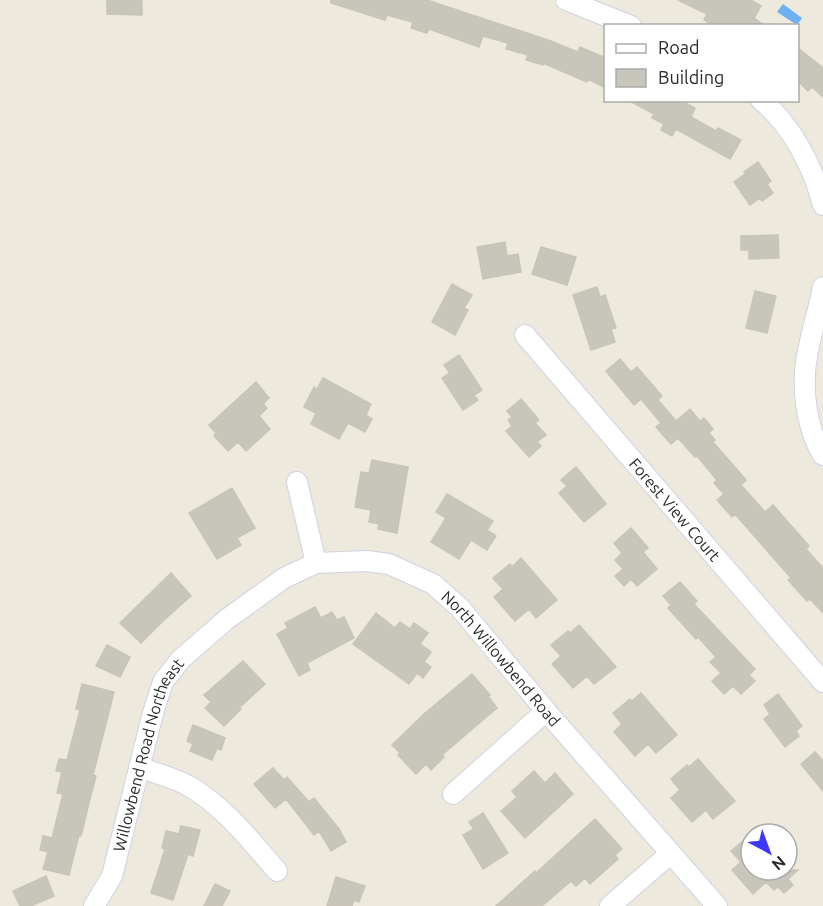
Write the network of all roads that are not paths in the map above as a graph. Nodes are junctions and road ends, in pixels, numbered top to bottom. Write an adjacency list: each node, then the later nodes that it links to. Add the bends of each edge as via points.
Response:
1 (566, 0): 2 (street)
2 (626, 24)
3 (762, 102): 4 (street, via 785,126 805,156)
4 (823, 205)
5 (823, 287): 7 (street, via 807,353 805,387 808,416)
6 (525, 335): 11 (street, Forest View Court)
7 (823, 455)
8 (297, 482): 9 (street)
9 (316, 563): 10 (street, North Willowbend Road, via 284,578); 12 (street, North Willowbend Road, via 389,564 433,584 460,608)
10 (226, 619): 13 (street, Willowbend Road Northeast, via 181,659 163,682)
11 (823, 682)
12 (546, 711): 14 (street); 15 (street, North Willowbend Road)
13 (139, 768): 16 (street, via 184,784 206,797 227,814); 17 (street, Willowbend Road Northeast, via 112,876)
14 (453, 794)
15 (671, 853): 18 (street); 19 (street, North Willowbend Road)
16 (277, 871)
17 (94, 906)
18 (610, 906)
19 (717, 906)

